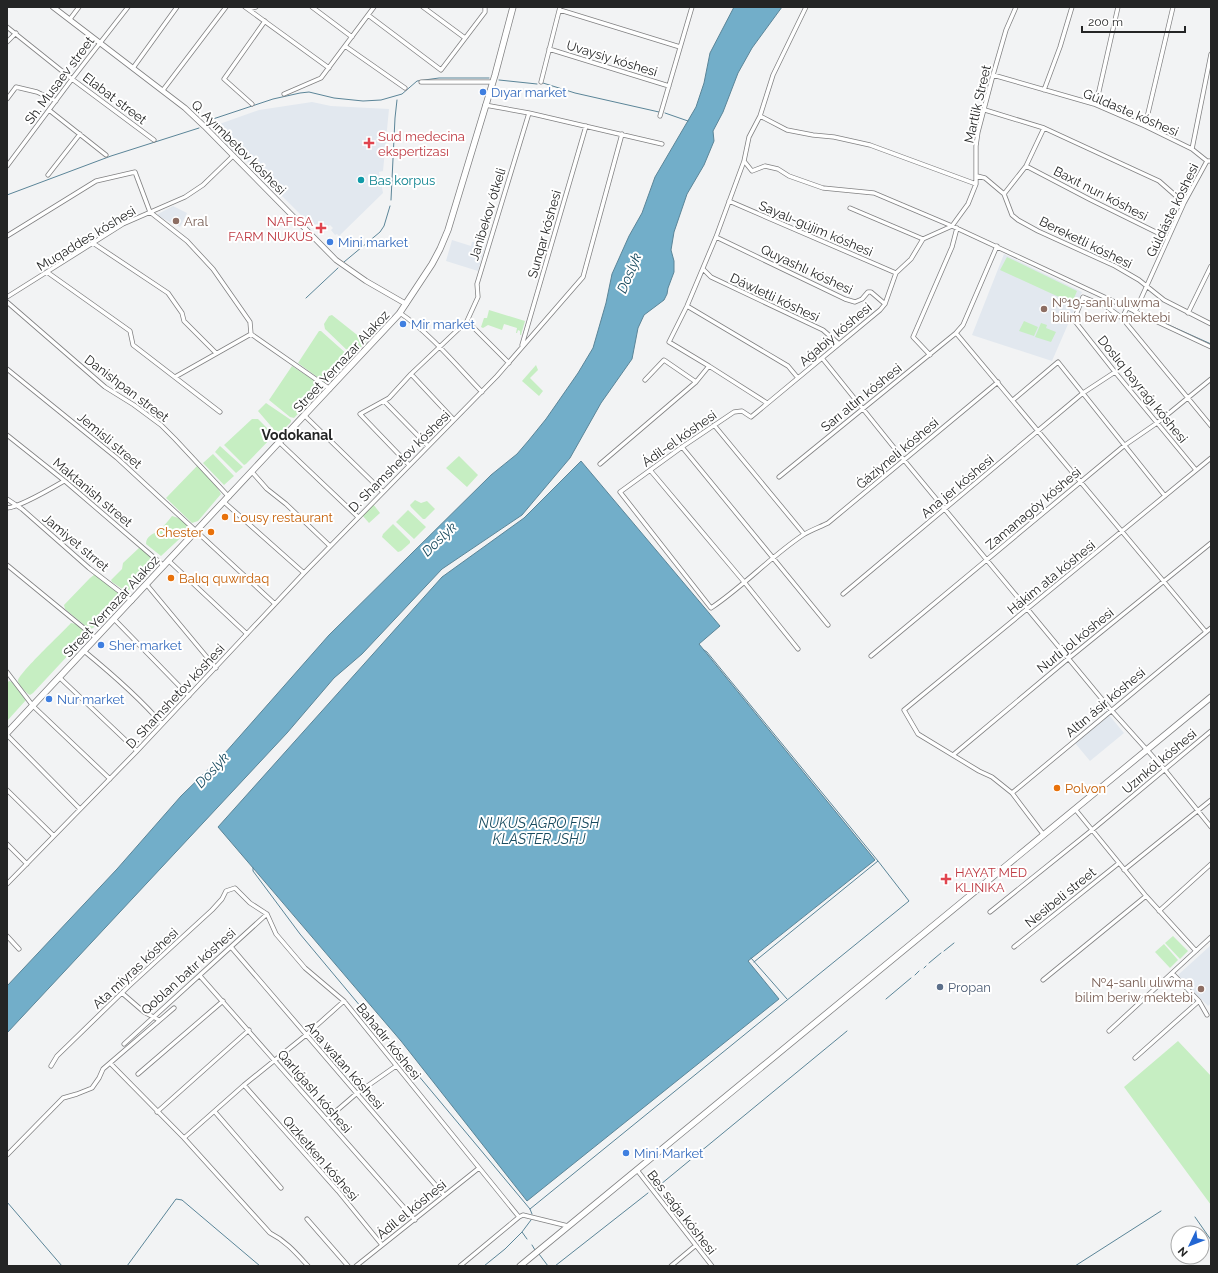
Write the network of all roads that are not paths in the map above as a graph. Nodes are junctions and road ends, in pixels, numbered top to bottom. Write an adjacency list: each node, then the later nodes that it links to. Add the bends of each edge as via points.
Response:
1 (53, 7): 21 (street, Q. Ayımbetov kóshesi)
2 (79, 7): 21 (street)
3 (128, 7): 28 (street, Sh. Musaev street)
4 (177, 7): 33 (street)
5 (226, 7): 42 (street)
6 (256, 7): 18 (street)
7 (312, 7): 25 (street)
8 (374, 7): 20 (street)
9 (423, 7): 26 (street)
10 (485, 7): 26 (street, via 485,12)
11 (513, 7): 38 (main road, Street Yernazar Alakoz)
12 (692, 7): 30 (street)
13 (806, 7): 54 (street, via 773,75)
14 (1016, 7): 35 (street, Martlik Street, via 1006,30)
15 (1072, 7): 43 (street)
16 (1118, 7): 48 (street)
17 (1173, 7): 56 (street)
18 (246, 8): 22 (street)
19 (560, 9): 30 (street); 31 (street)
20 (368, 15): 25 (street); 26 (street, via 441,70)
21 (70, 19): 28 (street, Q. Ayımbetov kóshesi)
22 (265, 22): 34 (street); 47 (street, via 224,79)
23 (7, 26): 24 (street, Elabat street)
24 (16, 33): 27 (street); 36 (street, Elabat street)
25 (352, 37): 29 (street)
26 (465, 38)
27 (7, 42)
28 (100, 43): 33 (street, Q. Ayımbetov kóshesi); 36 (street, Sh. Musaev street)
29 (345, 46): 34 (street); 41 (street)
30 (680, 47): 40 (street)
31 (549, 49): 39 (street); 40 (street, Uvaysiy kóshesi)
32 (1211, 54): 62 (street)
33 (133, 68): 42 (street, Q. Ayımbetov kóshesi)
34 (329, 68): 44 (street, via 321,78)
35 (993, 75): 43 (street, Gúldaste kóshesi); 51 (street, Martlik Street)
36 (72, 78): 46 (street, Sh. Musaev street); 60 (street, Elabat street)
37 (421, 82): 38 (street)
38 (493, 82): 49 (main road, Street Yernazar Alakoz)
39 (541, 82)
40 (669, 86): 53 (street)
41 (405, 88)
42 (163, 90): 64 (street, Q. Ayımbetov kóshesi, via 202,124)
43 (1044, 90): 48 (street, Gúldaste kóshesi)
44 (284, 94)
45 (7, 100): 46 (street, via 16,87 37,92)
46 (56, 101): 50 (street, Sh. Musaev street)
47 (252, 104)
48 (1094, 104): 56 (street, Gúldaste kóshesi)
49 (485, 105): 52 (street); 92 (main road, Street Yernazar Alakoz, via 440,249)
50 (49, 110): 58 (street); 67 (street, Sh. Musaev street)
51 (985, 110): 57 (street); 70 (street, Martlik Street, via 976,146)
52 (528, 113): 55 (street); 100 (street, Janibekov ótkeli, via 477,284 478,297)
53 (660, 116)
54 (760, 116): 65 (street, via 749,137); 71 (street, via 787,130 870,145)
55 (586, 126): 59 (street); 107 (street, Sunqar kóshesi)
56 (1145, 126): 62 (street, Gúldaste kóshesi)
57 (1044, 128): 68 (street); 74 (street, via 1159,181)
58 (80, 134): 63 (street); 69 (street)
59 (622, 134): 61 (street); 107 (street, D. Shamshetov kóshesi, via 583,277)
60 (154, 140)
61 (662, 144)
62 (1192, 150): 66 (street, Gúldaste kóshesi)
63 (106, 155)
64 (233, 156): 76 (street, Muqaddes kóshesi, via 185,197); 92 (street, Q. Ayımbetov kóshesi, via 336,260)
65 (744, 161): 73 (street); 77 (street, via 752,171 764,166 778,169 789,176 823,188 874,193)
66 (1209, 161): 74 (street, Gúldáste kóshesi)
67 (7, 166)
68 (1026, 166): 72 (street); 81 (street, Baxıt nurı kóshesi)
69 (48, 175)
70 (977, 176): 71 (street, Martlik Street); 72 (street, Bereketli kóshesi, via 985,178)
71 (976, 184): 77 (street, Martlik Street, via 968,204)
72 (1004, 194): 89 (street, Bereketli kóshesi, via 1012,215 1018,220 1115,266)
73 (729, 201): 80 (street); 88 (street, Sayalı-gújim kóshesi)
74 (1184, 203): 81 (street, Gúldáste kóshesi)
75 (850, 208): 82 (street)
76 (150, 212): 79 (street, via 135,172 96,181); 83 (street, Muqaddes kóshesi, via 123,224); 103 (street, via 187,241 213,269 250,322)
77 (952, 226): 78 (street); 82 (street)
78 (957, 228): 84 (street); 109 (street, via 952,247 913,337)
79 (7, 236)
80 (716, 237): 86 (street); 93 (street, Quyashlı kóshesi, via 845,299 855,302 871,292)
81 (1168, 238): 89 (street, Gúldáste kóshesi)
82 (923, 239): 88 (street, Aǵabiy kóshesi, via 911,259)
83 (93, 243): 87 (street, Muqaddes kóshesi); 108 (street, via 168,293 182,313 184,321)
84 (997, 246): 95 (street); 102 (street, Sarı altın kóshesi, via 963,325)
85 (1211, 266): 98 (street)
86 (703, 270): 94 (street); 104 (street, Dáwletli kóshesi, via 710,278 823,330)
87 (47, 272): 90 (street, Muqaddes kóshesi); 116 (street, via 130,331 133,345)
88 (896, 273): 93 (street, Aǵabiy kóshesi)
89 (1147, 286): 96 (street, Gúldáste kóshesi); 98 (street, Bereketli kóshesi, via 1164,300)
90 (7, 297)
91 (7, 302): 156 (street, Danishpan street, via 105,387 161,425)
92 (406, 304): 97 (main road, Street Yernazar Alakoz)
93 (884, 304): 104 (street, Aǵabiy kóshesi)
94 (687, 306): 112 (street, via 669,342); 117 (street, via 788,366)
95 (1127, 308): 96 (street); 99 (street)
96 (1135, 312): 106 (street)
97 (400, 313): 105 (street); 122 (main road, Street Yernazar Alakoz)
98 (1188, 313): 101 (street, Bereketli kóshesi)
99 (1122, 318): 114 (street, Doslıq bayraǵı kóshesi, via 1107,307 1083,297 1074,320); 125 (street)
100 (467, 321): 105 (street); 111 (street)
101 (1211, 324)
102 (956, 333): 109 (street, Sarı altın kóshesi); 121 (street)
103 (251, 334): 108 (street); 122 (street)
104 (839, 344): 110 (street, Aǵabiy kóshesi)
105 (439, 347): 115 (street); 123 (street)
106 (1211, 347)
107 (521, 348): 111 (street, D. Shamshetov kóshesi)
108 (216, 353): 116 (street)
109 (930, 355): 129 (street, Sarı altın kóshesi)
110 (822, 358): 117 (street, Aǵabiy kóshesi); 129 (street)
111 (509, 363): 123 (street, D. Shamshetov kóshesi)
112 (710, 366): 120 (street); 128 (street)
113 (7, 369): 164 (street, Jemisli street, via 118,458)
114 (1115, 372): 124 (street, Ana jer kóshesi); 134 (street, Doslıq bayraǵı kóshesi)
115 (411, 374): 127 (street, via 390,398); 133 (street)
116 (175, 377): 130 (street)
117 (798, 378): 128 (street, Aǵabiy kóshesi)
118 (1211, 379): 125 (street, Zamanagóy kóshesi)
119 (644, 380): 120 (street, via 664,360)
120 (696, 382): 145 (street)
121 (998, 382): 126 (street); 144 (street, Ǵáziyneli kóshesi)
122 (330, 390): 131 (main road, Street Yernazar Alakoz)
123 (482, 392): 133 (street, D. Shamshetov kóshesi)
124 (1083, 394): 126 (street, via 1058,362); 137 (street, Ana jer kóshesi); 140 (street)
125 (1188, 398): 134 (street, Zamanagóy kóshesi); 136 (street)
126 (1013, 400): 137 (street)
127 (384, 401): 141 (street); 146 (street, via 360,414)
128 (767, 403): 132 (street, Aǵabiy kóshesi)
129 (863, 409): 144 (street); 150 (street, Sarı altın kóshesi)
130 (220, 412)
131 (305, 416): 139 (main road, Street Yernazar Alakoz); 153 (street)
132 (751, 417): 135 (street, Ádil-el kóshesi, via 742,411 734,412)
133 (454, 420): 141 (street, D. Shamshetov kóshesi)
134 (1157, 423): 140 (street, Zamanagóy kóshesi); 148 (street, Doslıq bayraǵı kóshesi)
135 (714, 425): 142 (street, Ádil-el kóshesi); 165 (street)
136 (1211, 426)
137 (1039, 431): 152 (street); 161 (street, Ana jer kóshesi)
138 (7, 435): 151 (street, Maktanish street)
139 (280, 443): 149 (main road, Street Yernazar Alakoz); 162 (street)
140 (1125, 445): 152 (street, Zamanagóy kóshesi); 155 (street)
141 (428, 446): 146 (street, D. Shamshetov kóshesi)
142 (682, 447): 147 (street, Ádil-el kóshesi); 168 (street)
143 (1211, 458): 148 (street, Hákim ata kóshesi)
144 (904, 460): 161 (street); 165 (street, Ǵáziyneli kóshesi, via 828,523)
145 (600, 464)
146 (409, 465): 153 (street, D. Shamshetov kóshesi)
147 (650, 470): 154 (street, Ádil-el kóshesi); 175 (street)
148 (1196, 470): 155 (street, Hákim ata kóshesi)
149 (252, 472): 156 (main road, Street Yernazar Alakoz); 167 (street, via 267,489)
150 (779, 477)
151 (64, 481): 159 (street); 172 (street, Maktanish street)
152 (1081, 482): 163 (street); 169 (street, Zamanagóy kóshesi)
153 (382, 492): 162 (street, D. Shamshetov kóshesi)
154 (620, 492): 175 (street, Ǵáziyneli kóshesi, via 711,608)
155 (1166, 496): 163 (street, Hákim ata kóshesi)
156 (229, 497): 158 (main road, Street Yernazar Alakoz)
157 (7, 499): 159 (street, Jamiyet strret)
158 (224, 502): 164 (main road, Street Yernazar Alakoz); 173 (street)
159 (16, 505): 160 (street); 178 (street, Jamiyet strret)
160 (7, 508)
161 (945, 509): 169 (street); 177 (street, Ana jer kóshesi)
162 (358, 517): 167 (street, D. Shamshetov kóshesi)
163 (1122, 531): 174 (street); 180 (street, Hákim ata kóshesi)
164 (197, 532): 170 (main road, Street Yernazar Alakoz); 179 (street, Jemisli street)
165 (804, 534): 168 (street, Ǵáziyneli kóshesi)
166 (1211, 543): 174 (street, Nurlı jol kóshesi)
167 (330, 546): 173 (street, D. Shamshetov kóshesi)
168 (773, 558): 175 (street, Ǵáziyneli kóshesi); 182 (street)
169 (987, 560): 180 (street); 189 (street, Zamanagóy kóshesi)
170 (169, 561): 172 (main road, Street Yernazar Alakoz); 185 (street)
171 (7, 564): 186 (street)
172 (164, 566): 176 (main road, Street Yernazar Alakoz)
173 (304, 573): 179 (street, D. Shamshetov kóshesi)
174 (1164, 581): 184 (street); 190 (street, Nurlı jol kóshesi)
175 (745, 582): 187 (street)
176 (147, 585): 178 (main road, Street Yernazar Alakoz); 191 (street)
177 (843, 594)
178 (132, 601): 181 (main road, Street Yernazar Alakoz)
179 (275, 604): 185 (street, D. Shamshetov kóshesi)
180 (1028, 609): 190 (street); 203 (street, Hákim ata kóshesi, via 904,710 918,734)
181 (114, 619): 186 (main road, Street Yernazar Alakoz); 194 (street)
182 (828, 625)
183 (1211, 628): 184 (street, Altın ásir kóshesi)
184 (1206, 632): 197 (street, Altın ásir kóshesi)
185 (247, 634): 191 (street, D. Shamshetov kóshesi)
186 (96, 638): 188 (main road, Street Yernazar Alakoz)
187 (798, 649)
188 (84, 651): 193 (main road, Street Yernazar Alakoz); 198 (street, via 148,708)
189 (871, 656)
190 (1068, 658): 197 (street); 203 (street, Nurlı jol kóshesi)
191 (216, 668): 194 (street, D. Shamshetov kóshesi)
192 (7, 672): 196 (street)
193 (59, 678): 196 (main road, Street Yernazar Alakoz); 202 (street)
194 (189, 696): 198 (street, D. Shamshetov kóshesi)
195 (1211, 697): 201 (main road)
196 (33, 706): 200 (main road, Street Yernazar Alakoz); 205 (street)
197 (1112, 710): 201 (street); 207 (street, Altın ásir kóshesi)
198 (162, 724): 202 (street, D. Shamshetov kóshesi)
199 (1211, 731): 204 (street, Uzınkól kóshesi)
200 (7, 734): 209 (street)
201 (1146, 750): 204 (street); 210 (main road)
202 (137, 751): 205 (street, D. Shamshetov kóshesi)
203 (953, 754): 207 (street)
204 (1165, 770): 211 (street); 213 (street, Uzınkól kóshesi)
205 (110, 779): 209 (street, D. Shamshetov kóshesi)
206 (7, 790): 215 (street)
207 (1012, 793): 214 (street)
208 (1211, 800): 211 (street)
209 (80, 809): 215 (street, D. Shamshetov kóshesi)
210 (1075, 809): 213 (street); 214 (main road)
211 (1198, 810): 212 (street); 220 (street)
212 (1211, 827)
213 (1092, 830): 217 (street); 223 (street, Uzınkól kóshesi)
214 (1043, 834): 261 (main road)
215 (54, 836): 218 (street, D. Shamshetov kóshesi)
216 (7, 844): 218 (street)
217 (1119, 863): 220 (street); 229 (street, Nesibeli street)
218 (27, 864): 221 (street, D. Shamshetov kóshesi)
219 (1211, 864): 224 (street)
220 (1124, 870): 222 (street)
221 (7, 884)
222 (1146, 896): 224 (street); 234 (street)
223 (990, 912)
224 (1159, 912): 231 (street)
225 (267, 914): 228 (street, Qoblan batır kóshesi); 235 (street, Ata miyras kóshesi, via 235,888 226,891 212,910); 237 (street, Bahadır kóshesi, via 276,934 305,968)
226 (7, 936): 230 (street)
227 (1211, 937): 231 (street)
228 (231, 947): 233 (street, Qoblan batır kóshesi); 245 (street, Ana watan kóshesi)
229 (1014, 947)
230 (19, 949)
231 (1196, 951): 232 (street)
232 (1172, 973): 238 (street); 244 (street)
233 (200, 976): 236 (street, Qarlıǵash kóshesi); 241 (street, Qoblan batır kóshesi)
234 (1044, 980)
235 (122, 993): 241 (street, via 144,1012); 250 (street, Ata miyras kóshesi, via 57,1056)
236 (223, 1001): 243 (street, Qarlıǵash kóshesi); 252 (street)
237 (344, 1001): 245 (street); 251 (street, Bahadır kóshesi)
238 (1199, 1001): 240 (street); 247 (street)
239 (174, 1008): 242 (street, Qoblan batır kóshesi)
240 (1206, 1015)
241 (153, 1016): 242 (street); 246 (street, Qoblan batır kóshesi)
242 (160, 1020): 249 (street, Qoblan batır kóshesi)
243 (249, 1030): 248 (street, Qarlıǵash kóshesi); 255 (street)
244 (1109, 1031)
245 (306, 1035): 248 (street); 254 (street, Ana watan kóshesi)
246 (124, 1044)
247 (1135, 1058)
248 (274, 1059): 253 (street); 257 (street, Qarlıǵash kóshesi)
249 (110, 1063): 255 (street); 259 (street, Qoblan batır kóshesi, via 103,1069 92,1088 63,1098)
250 (51, 1066)
251 (396, 1066): 254 (street); 260 (street, Bahadır kóshesi)
252 (138, 1074)
253 (244, 1085): 256 (street); 268 (street, Qızketken kóshesi)
254 (356, 1094): 257 (street); 263 (street, Ana watan kóshesi)
255 (157, 1112): 258 (street)
256 (216, 1112): 258 (street); 262 (street)
257 (327, 1119): 266 (street, Qarlıǵash kóshesi)
258 (184, 1138): 270 (street, via 270,1233 290,1246)
259 (7, 1154)
260 (479, 1168): 263 (street, Ádil el kóshesi); 264 (street, Bahadır kóshesi)
261 (636, 1170): 267 (main road); 269 (street, Bes saǵa kóshesi)
262 (281, 1188)
263 (444, 1195): 266 (street, Ádil el kóshesi)
264 (519, 1217): 267 (street, via 523,1215); 273 (street)
265 (307, 1219): 271 (street)
266 (414, 1220): 268 (street, Ádil el kóshesi)
267 (568, 1226): 274 (main road)
268 (382, 1245): 272 (street, Ádil el kóshesi)
269 (696, 1246): 275 (street); 276 (street, Bes saǵa kóshesi)
270 (308, 1266)
271 (348, 1266)
272 (356, 1266)
273 (460, 1266)
274 (520, 1266)
275 (671, 1266)
276 (712, 1266)

